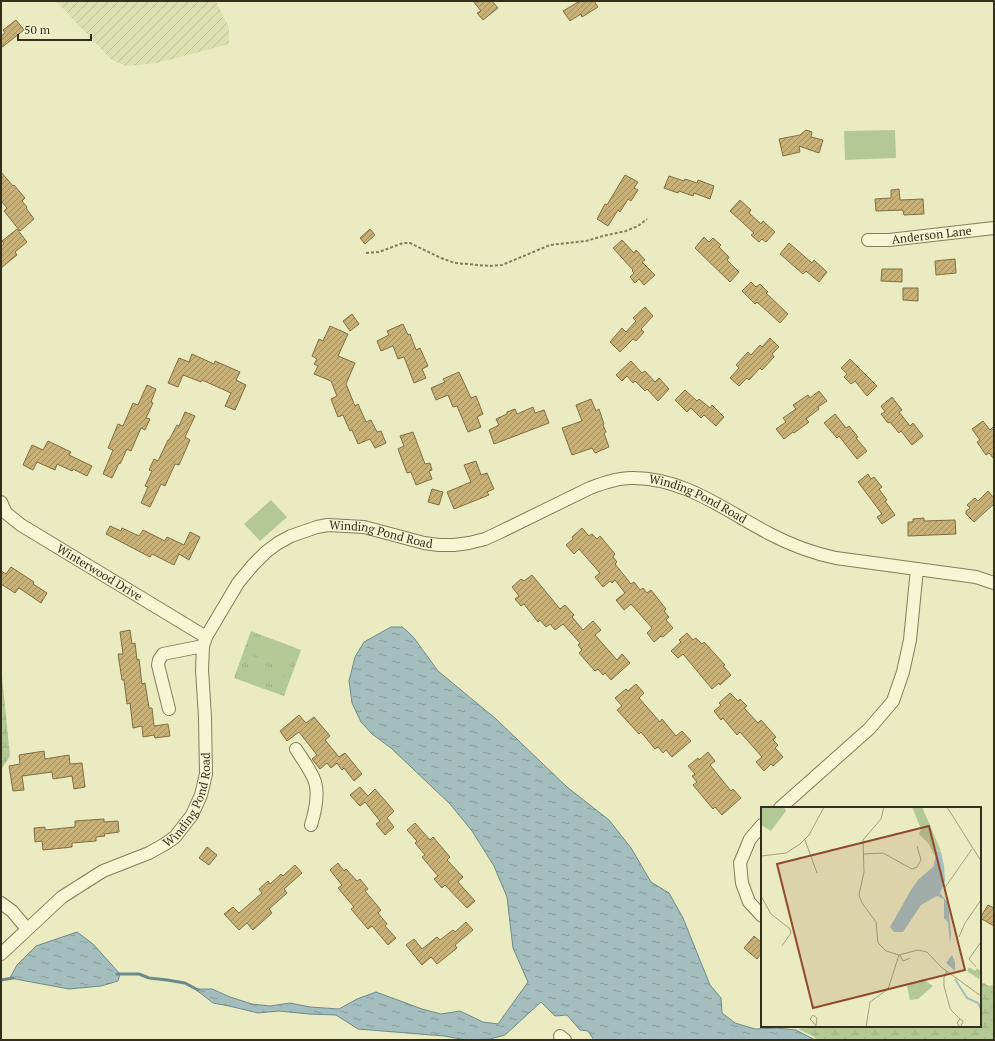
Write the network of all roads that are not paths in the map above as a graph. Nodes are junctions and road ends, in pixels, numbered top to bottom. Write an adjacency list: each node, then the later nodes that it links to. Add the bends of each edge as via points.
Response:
1 (994, 228): 2 (street, Anderson Lane)
2 (868, 240)
3 (1, 502): 6 (street, Winterwood Drive, via 6,513 21,525)
4 (917, 569): 5 (street, Winding Pond Road, via 976,577); 6 (street, Winding Pond Road, via 836,558 800,548 769,534 694,492 661,480 630,478 590,488 485,539 469,543 424,543 364,527 339,525 304,531 278,543 252,565 234,590); 9 (street, via 910,640 893,701 869,730)
5 (994, 583)
6 (204, 642): 7 (street, via 163,654 159,660); 14 (street, Winding Pond Road, via 202,670 206,774 201,795 192,815 183,828 165,844 85,881 58,900)
7 (168, 709)
8 (296, 749): 10 (street, via 315,782 315,810)
9 (781, 807)
10 (311, 825)
11 (761, 826): 13 (street, via 750,839 740,863 742,883 749,902)
12 (1, 903): 14 (street)
13 (761, 915)
14 (27, 928): 15 (street, Winding Pond Road)
15 (1, 954)

